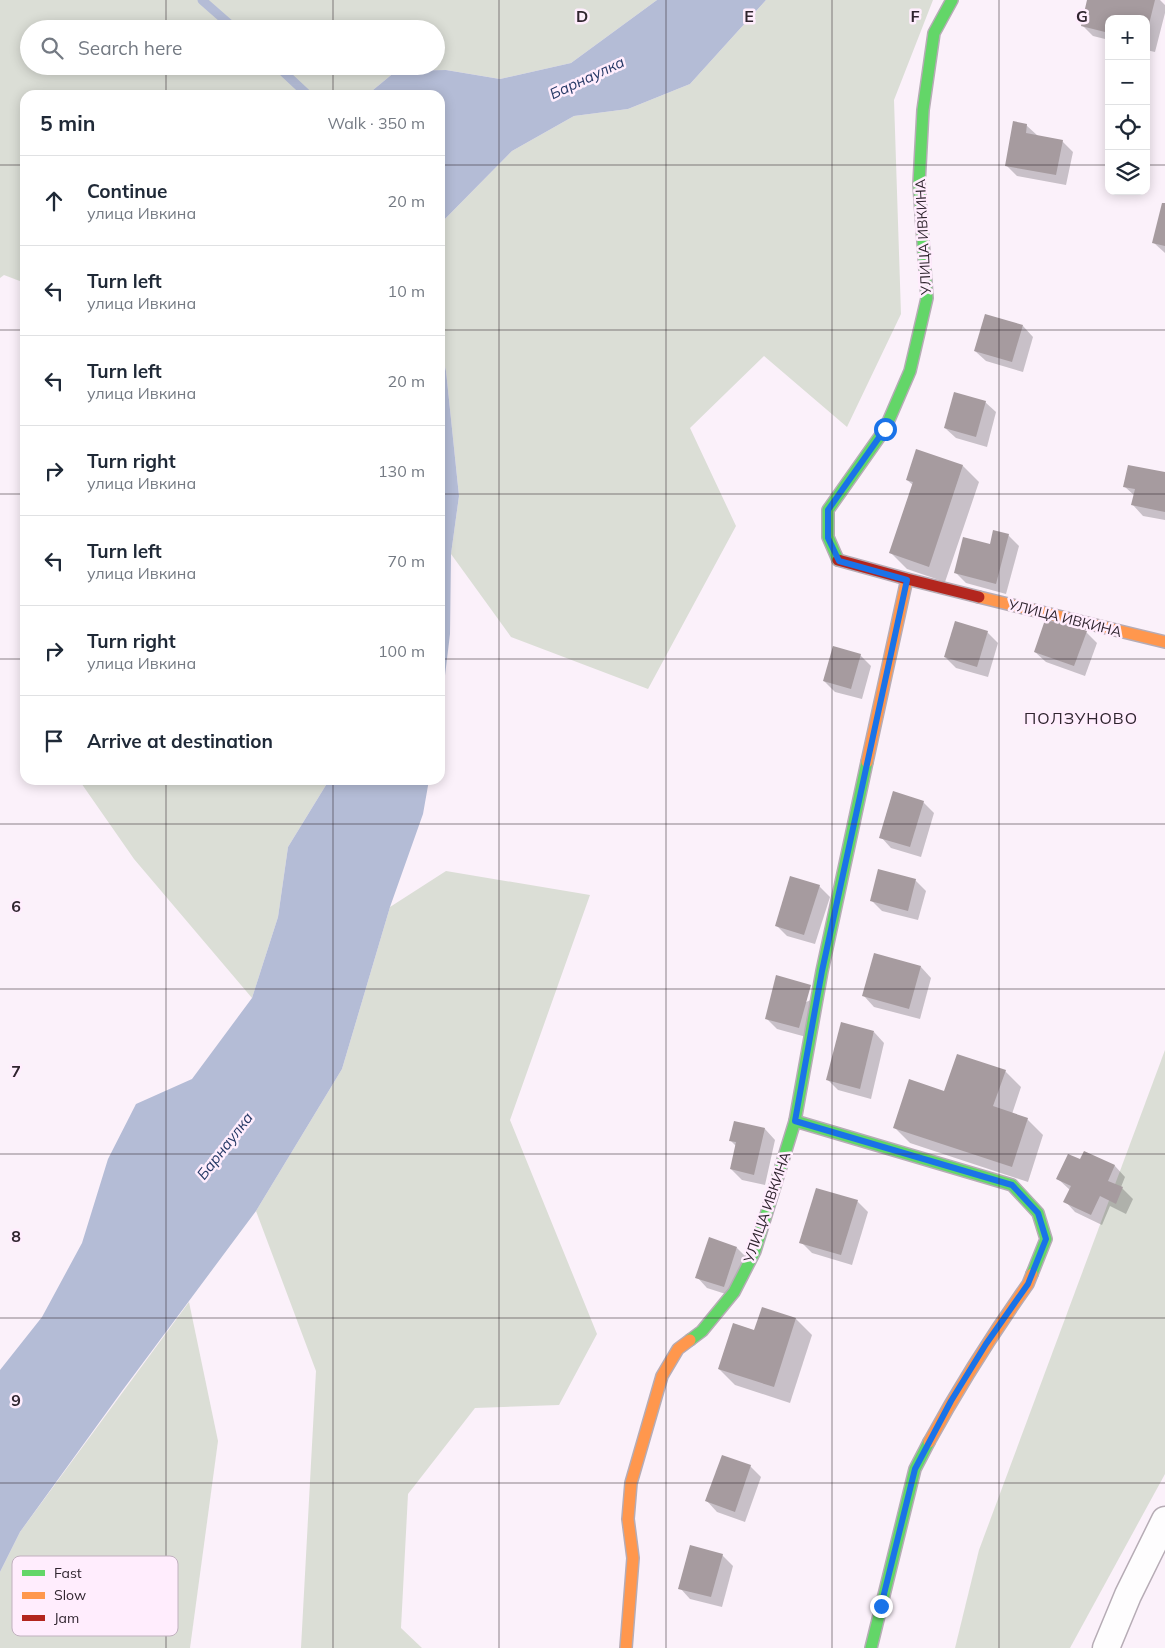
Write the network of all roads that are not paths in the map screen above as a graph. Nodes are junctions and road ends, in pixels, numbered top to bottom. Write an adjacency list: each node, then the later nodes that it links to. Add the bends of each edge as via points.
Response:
1 (952, 0): 2 (street, УЛИЦА ИВКИНА, via 934,33 923,110 919,184 927,298 910,371 885,429 828,510 828,538 839,561)
2 (907, 580): 3 (street, УЛИЦА ИВКИНА); 4 (street, УЛИЦА ИВКИНА, via 822,971)
3 (1165, 642)
4 (795, 1121): 6 (street, УЛИЦА ИВКИНА, via 755,1251 734,1292 702,1331 678,1349 662,1376 631,1483 628,1519 633,1558); 7 (street, via 1012,1185 1038,1213 1046,1239 1028,1284 951,1401 915,1469)
5 (1165, 1520): 8 (street)
6 (626, 1648)
7 (871, 1648)
8 (1106, 1648)

